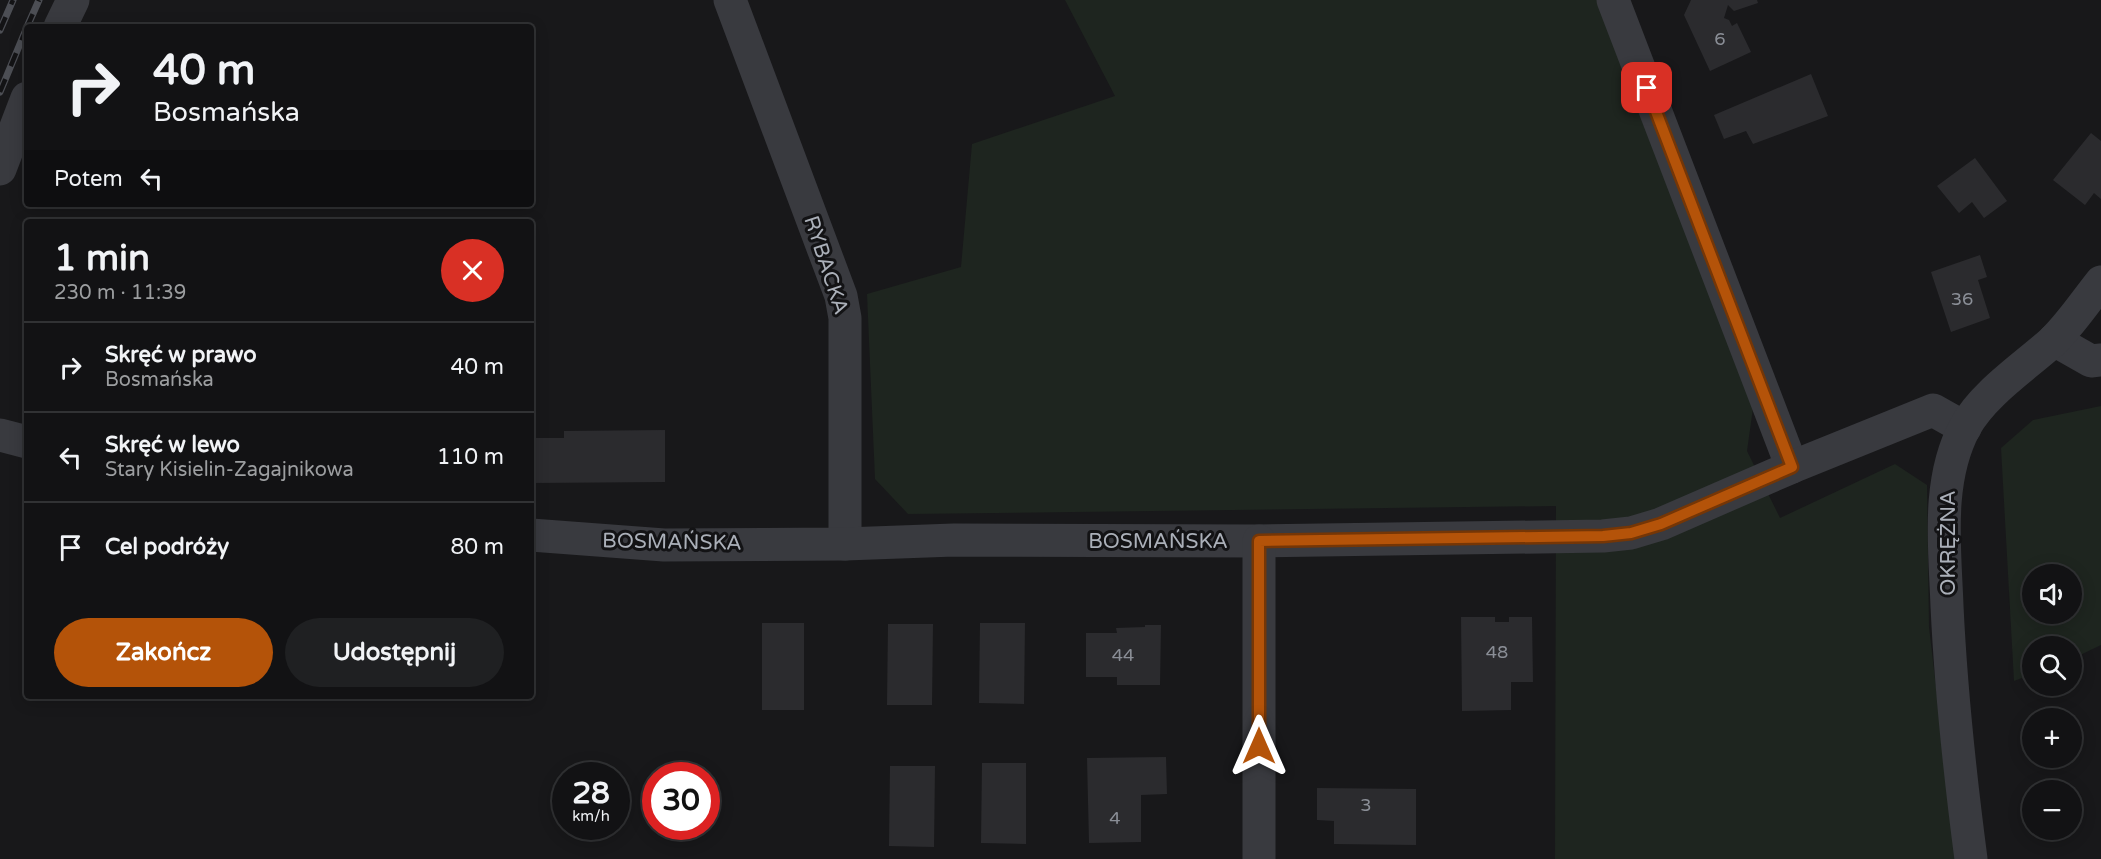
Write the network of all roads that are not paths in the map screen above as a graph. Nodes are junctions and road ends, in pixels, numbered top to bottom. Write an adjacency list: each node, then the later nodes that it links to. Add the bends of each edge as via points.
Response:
1 (73, 0): 4 (street)
2 (730, 0): 16 (street, RYBACKA, via 841,296 845,318)
3 (1613, 0): 13 (street)
4 (61, 24)
5 (24, 104): 6 (street)
6 (0, 168)
7 (2101, 282): 8 (street, OKRĘŻNA)
8 (2054, 340): 9 (street, via 2091,361); 10 (street, OKRĘŻNA, via 1985,400)
9 (2101, 360)
10 (1965, 428): 13 (street, BOSMAŃSKA, via 1934,410); 18 (street, OKRĘŻNA, via 1947,483 1945,550 1951,689)
11 (0, 435): 12 (street)
12 (24, 441)
13 (1792, 467): 15 (street, BOSMAŃSKA, via 1661,524 1631,533)
14 (534, 535): 16 (street, BOSMAŃSKA, via 664,545)
15 (1259, 541): 16 (street, BOSMAŃSKA, via 954,540); 17 (street)
16 (845, 544)
17 (1259, 859)
18 (1971, 859)

